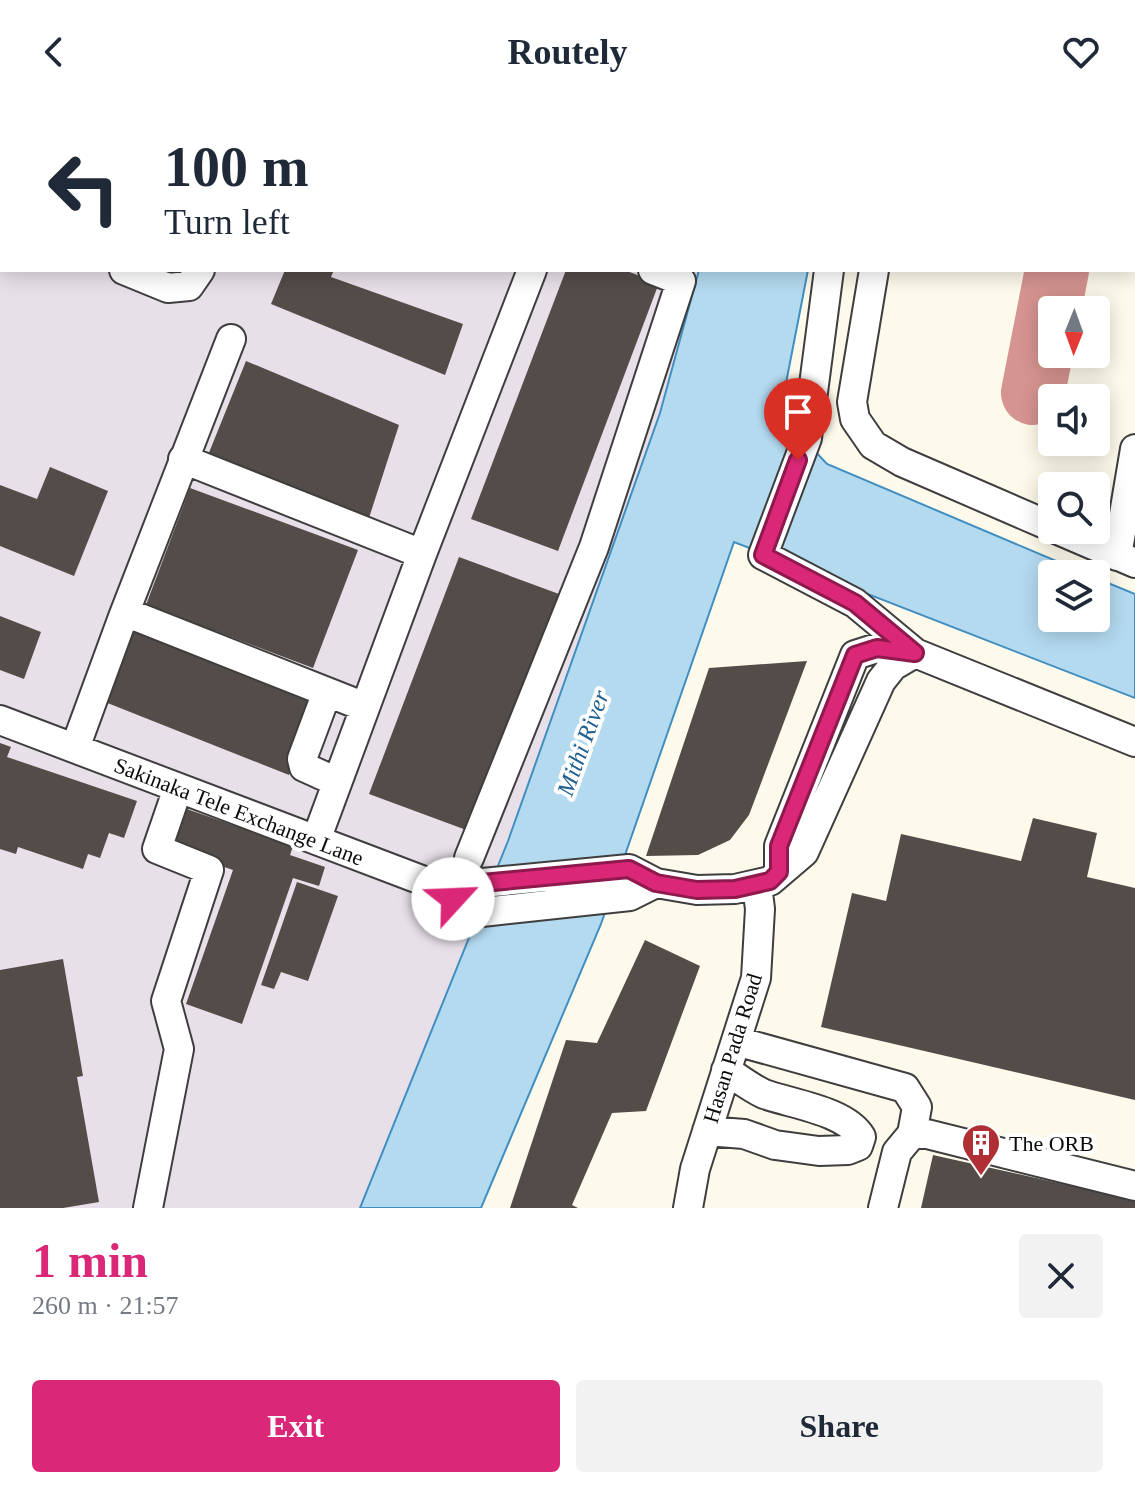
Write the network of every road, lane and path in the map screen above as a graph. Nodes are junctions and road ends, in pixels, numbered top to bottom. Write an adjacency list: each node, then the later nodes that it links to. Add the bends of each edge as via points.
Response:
1 (129, 272): 2 (street, via 168,288 189,286)
2 (199, 272)
3 (531, 272): 12 (street)
4 (658, 272): 25 (street, via 681,281 594,547)
5 (829, 272): 15 (street, via 807,438 763,555 855,603)
6 (874, 272): 10 (street, via 852,402 855,419 873,445 902,462)
7 (231, 339): 9 (street)
8 (1135, 449): 13 (street)
9 (183, 459): 12 (street); 14 (street)
10 (1038, 521)
11 (1090, 544): 13 (street)
12 (422, 554): 17 (street)
13 (1126, 560)
14 (123, 617): 16 (street, via 135,616); 20 (street)
15 (915, 653): 19 (street); 24 (street, Hasan Pada Road, via 877,648 855,655)
16 (327, 692): 17 (street); 21 (street, via 302,759 304,767)
17 (365, 707): 21 (street)
18 (0, 720): 20 (street, Sakinaka Tele Exchange Lane)
19 (1135, 742)
20 (75, 748): 22 (street, Sakinaka Tele Exchange Lane)
21 (337, 782): 23 (street)
22 (178, 788): 23 (street, Sakinaka Tele Exchange Lane); 32 (street, via 157,849 209,870 166,1001 179,1049)
23 (316, 840): 25 (street, Sakinaka Tele Exchange Lane, via 424,881)
24 (768, 878): 25 (street, via 735,889 656,883); 26 (street, Hasan Pada Road, via 760,909 756,978)
25 (467, 888)
26 (736, 1041): 27 (street, Hasan Pada Road); 30 (street, via 905,1088 917,1107)
27 (726, 1070): 28 (street, Hasan Pada Road); 29 (street, via 761,1093 837,1117)
28 (707, 1131): 29 (street, via 819,1151 848,1150 858,1146); 33 (street, Hasan Pada Road)
29 (861, 1137): 30 (street)
30 (904, 1143): 31 (street, via 927,1134); 34 (street)
31 (1135, 1186)
32 (148, 1208)
33 (688, 1208)
34 (883, 1208)

